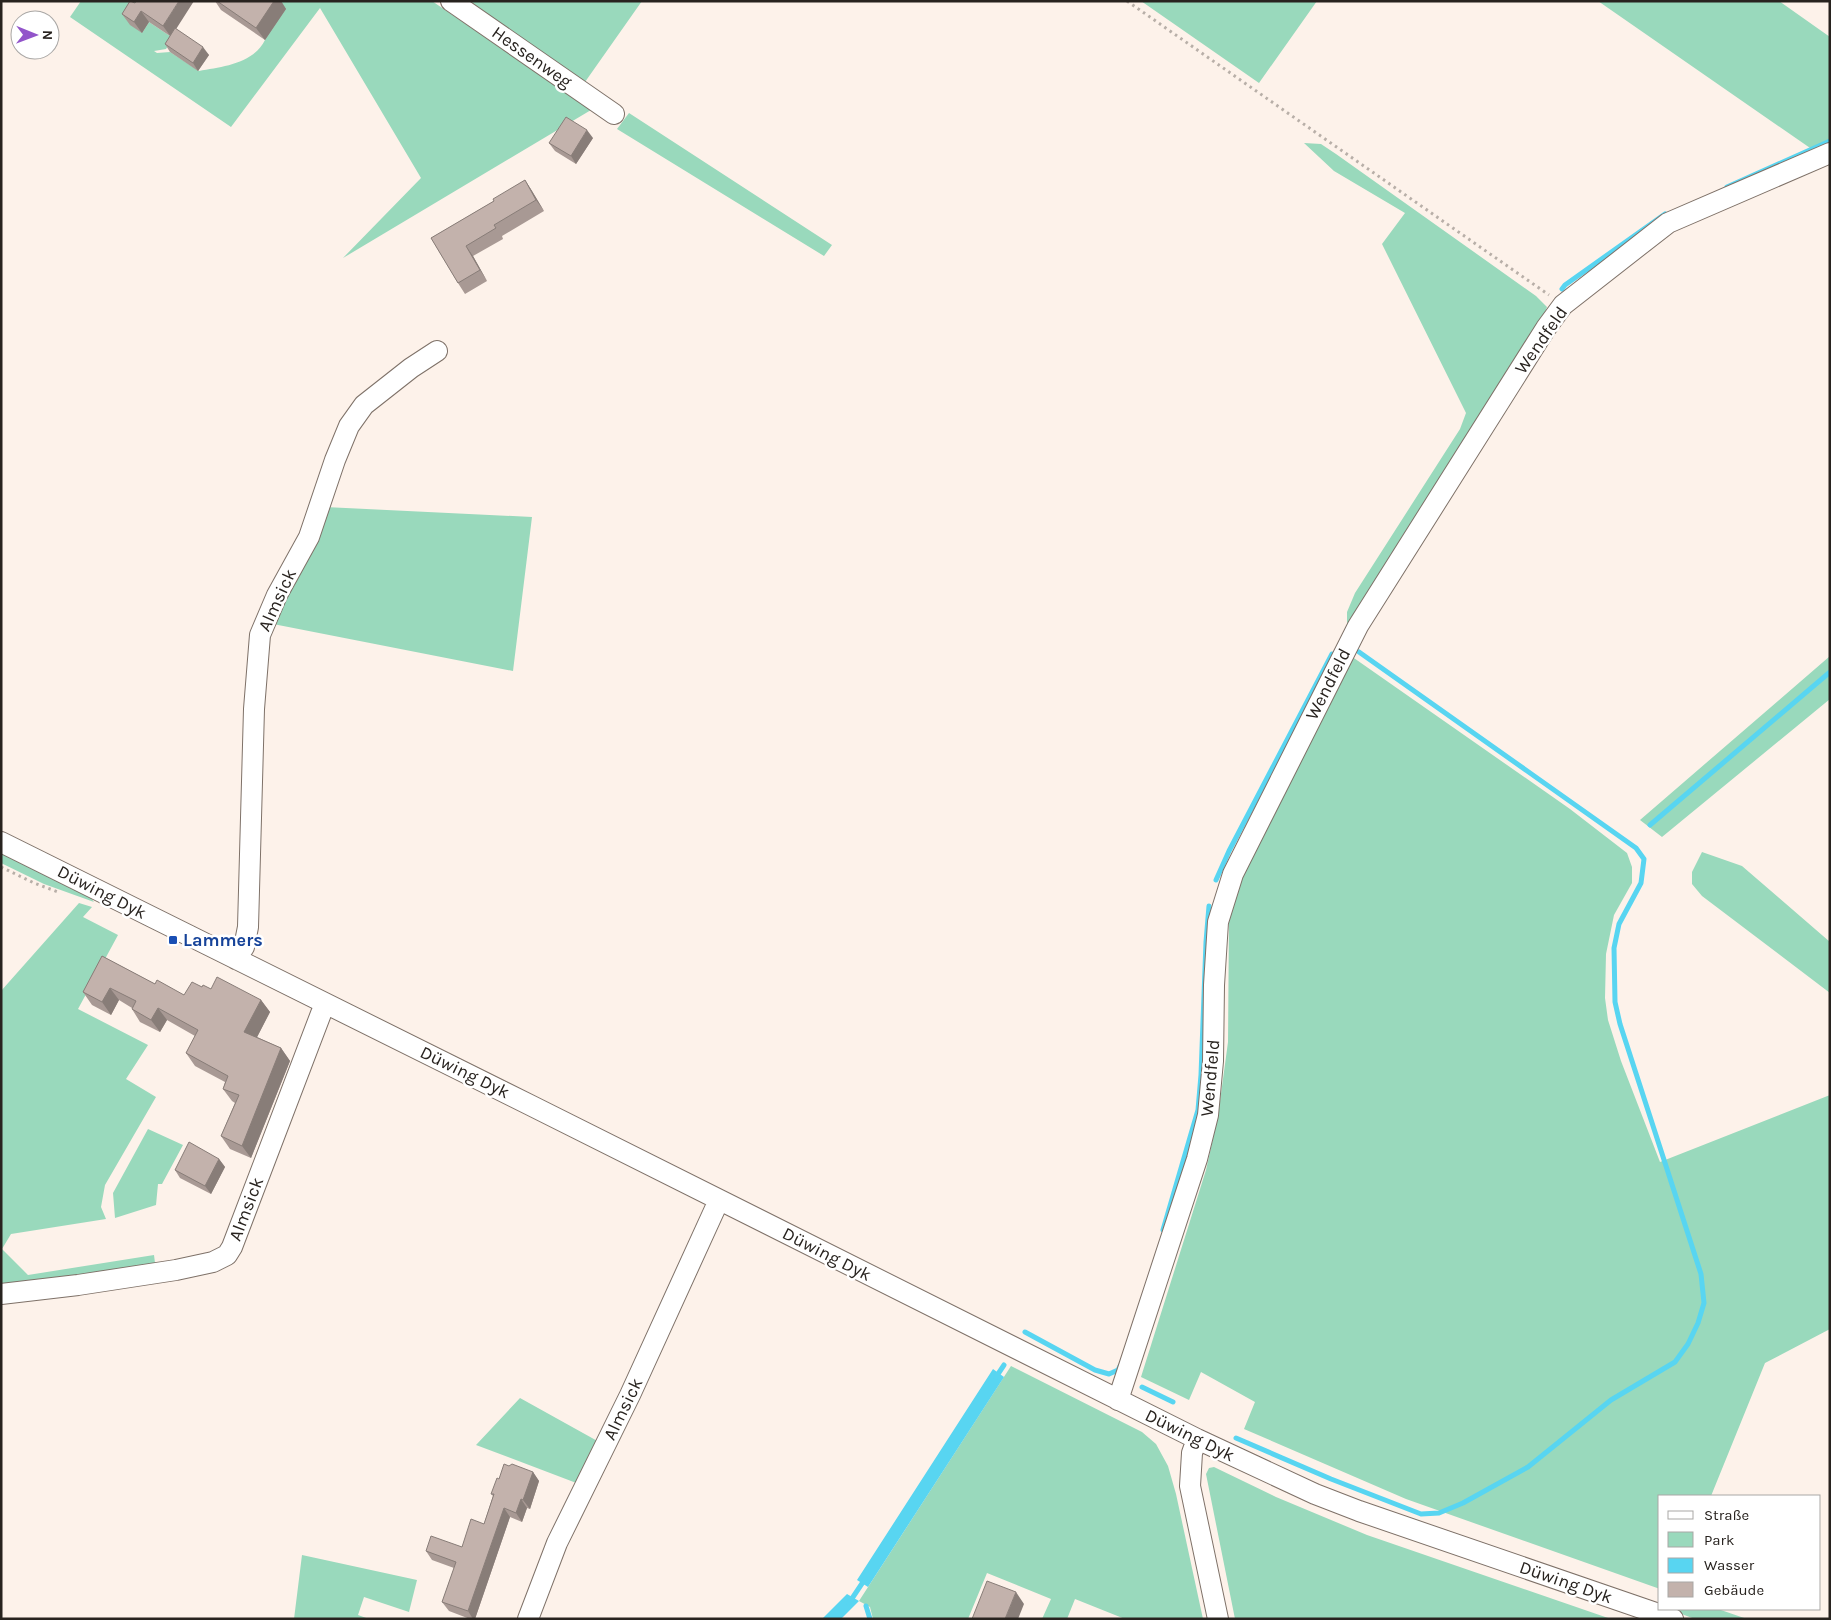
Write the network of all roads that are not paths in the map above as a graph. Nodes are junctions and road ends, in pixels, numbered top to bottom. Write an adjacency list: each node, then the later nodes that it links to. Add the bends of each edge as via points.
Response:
1 (451, 1): 2 (street, Hessenweg)
2 (614, 114)
3 (1830, 153): 10 (street, Wendfeld, via 1668,223 1563,305 1358,626 1233,874 1218,922 1214,1061 1208,1115)
4 (437, 351): 6 (street, Almsick, via 364,405 349,426 309,537 277,595 260,635 254,709 248,927 244,947)
5 (1, 842): 6 (street, Düwing Dyk)
6 (236, 959): 7 (street, Düwing Dyk)
7 (325, 1003): 8 (street, Düwing Dyk); 9 (street, Almsick, via 227,1255 176,1270)
8 (719, 1200): 10 (street, Düwing Dyk); 12 (street, Almsick, via 630,1395 557,1543)
9 (1, 1294)
10 (1118, 1400): 11 (street, Düwing Dyk)
11 (1197, 1439): 13 (street, via 1192,1453 1190,1486); 14 (street, Düwing Dyk, via 1314,1494)
12 (528, 1619)
13 (1218, 1619)
14 (1673, 1619)

